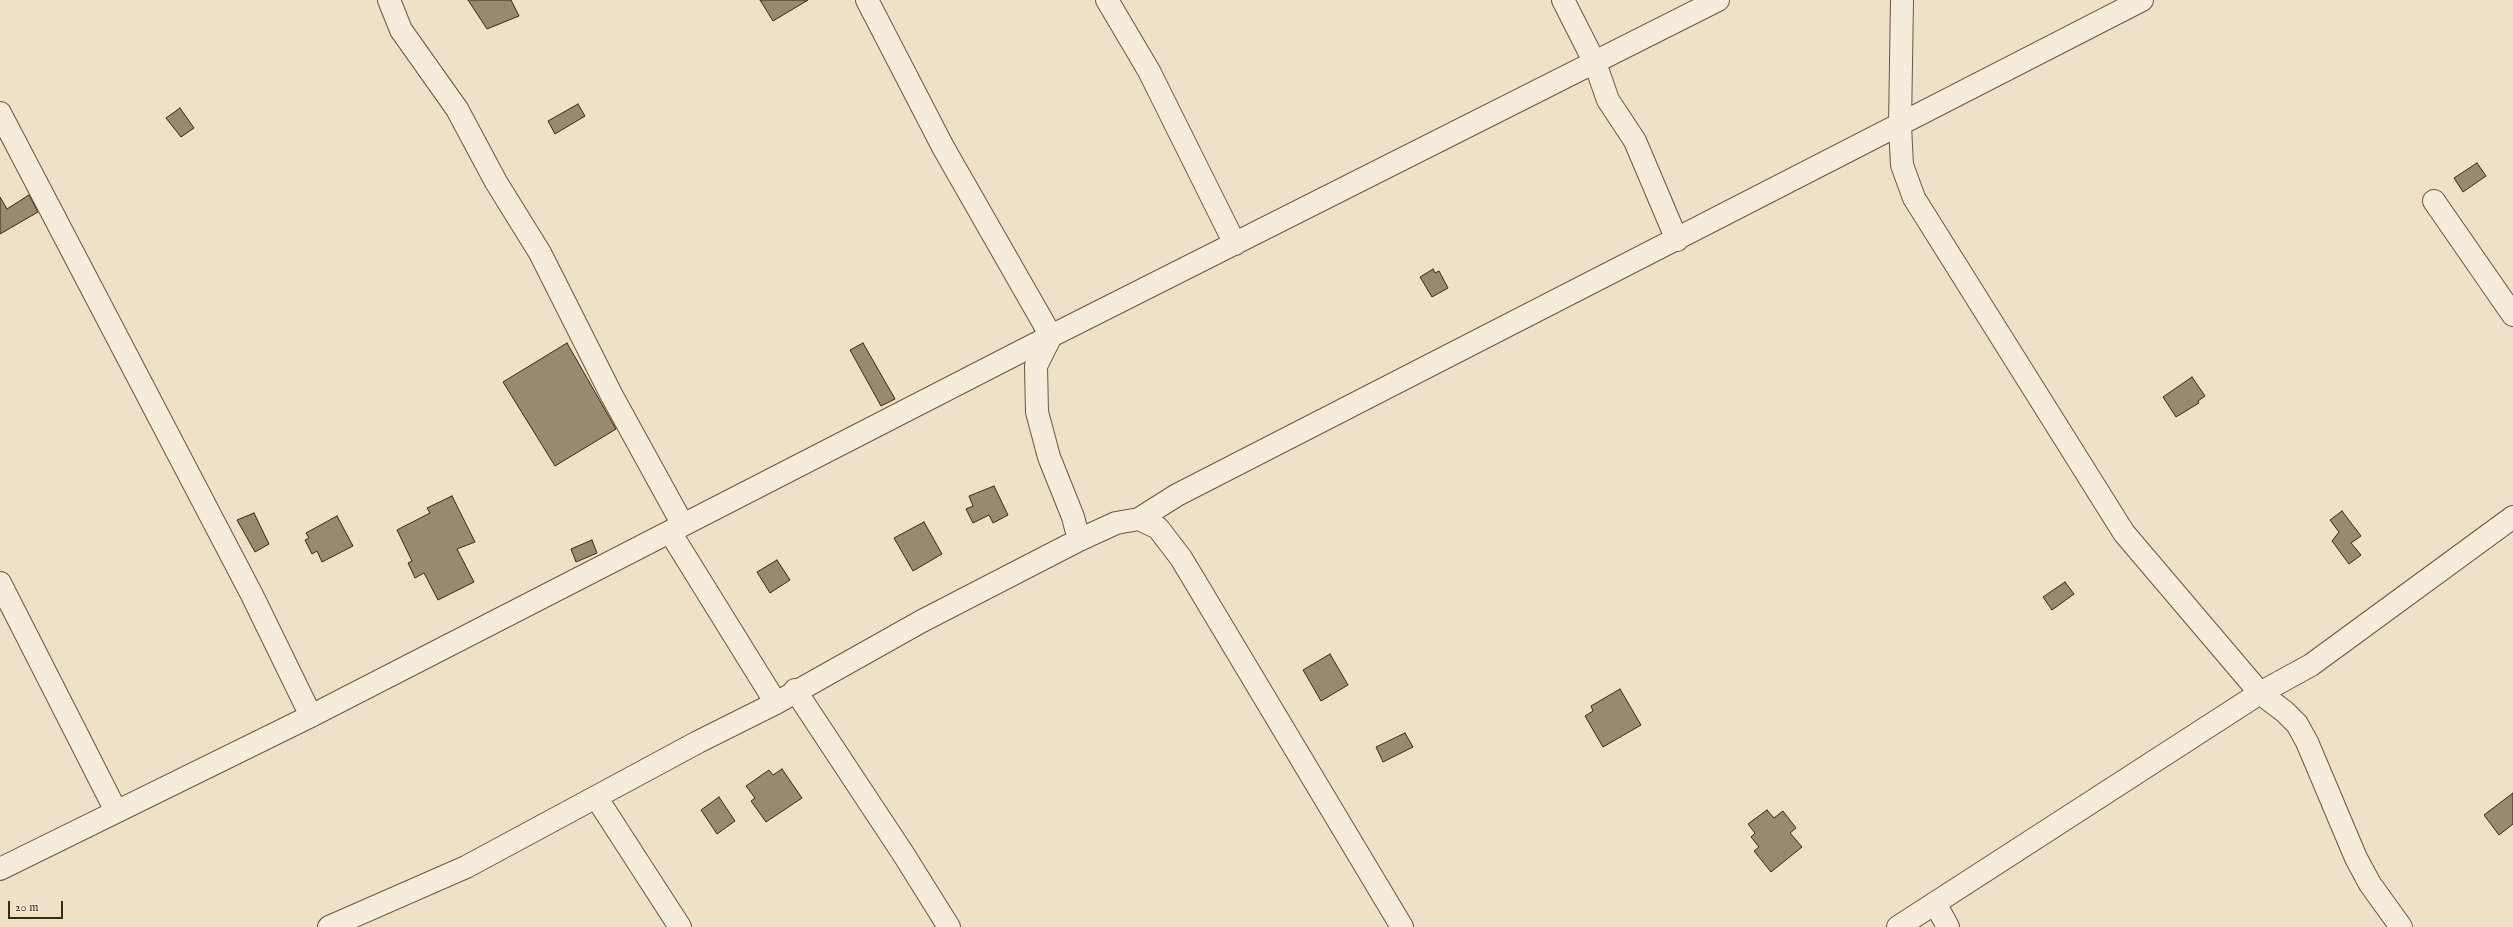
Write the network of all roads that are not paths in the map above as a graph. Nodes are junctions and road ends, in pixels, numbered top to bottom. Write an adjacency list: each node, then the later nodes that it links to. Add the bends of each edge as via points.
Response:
1 (388, 0): 18 (street, via 401,30 457,109 496,182 540,253)
2 (867, 0): 15 (street, via 943,147)
3 (1107, 0): 13 (street, via 1149,71)
4 (1563, 0): 8 (street)
5 (1718, 0): 8 (street)
6 (1902, 0): 10 (street)
7 (2142, 0): 10 (street)
8 (1595, 62): 12 (street, via 1608,100 1636,141); 13 (street)
9 (0, 113): 24 (street, via 252,595)
10 (1900, 126): 12 (street); 22 (street, via 1902,165 1914,198 2124,533)
11 (2434, 201): 14 (street)
12 (1677, 240): 17 (street, via 1177,496)
13 (1235, 244): 15 (street)
14 (2513, 315)
15 (1051, 336): 18 (street); 19 (street, via 1036,366 1037,412 1049,457 1073,517)
16 (2513, 517): 22 (street, via 2310,665)
17 (1139, 519): 19 (street, via 1116,523); 32 (street, via 1158,528 1181,558)
18 (677, 529): 23 (street); 24 (street)
19 (1079, 540): 21 (street)
20 (0, 583): 26 (street)
21 (795, 690): 23 (street); 31 (street)
22 (2260, 693): 28 (street); 35 (street, via 2286,712 2297,724 2356,858 2370,884)
23 (776, 702): 25 (street)
24 (311, 716): 26 (street)
25 (596, 797): 29 (street, via 466,867); 30 (street)
26 (116, 811): 27 (street)
27 (0, 869)
28 (1936, 903): 33 (street); 34 (street)
29 (329, 927)
30 (680, 927)
31 (949, 927)
32 (1402, 927)
33 (1898, 927)
34 (1948, 927)
35 (2401, 927)

